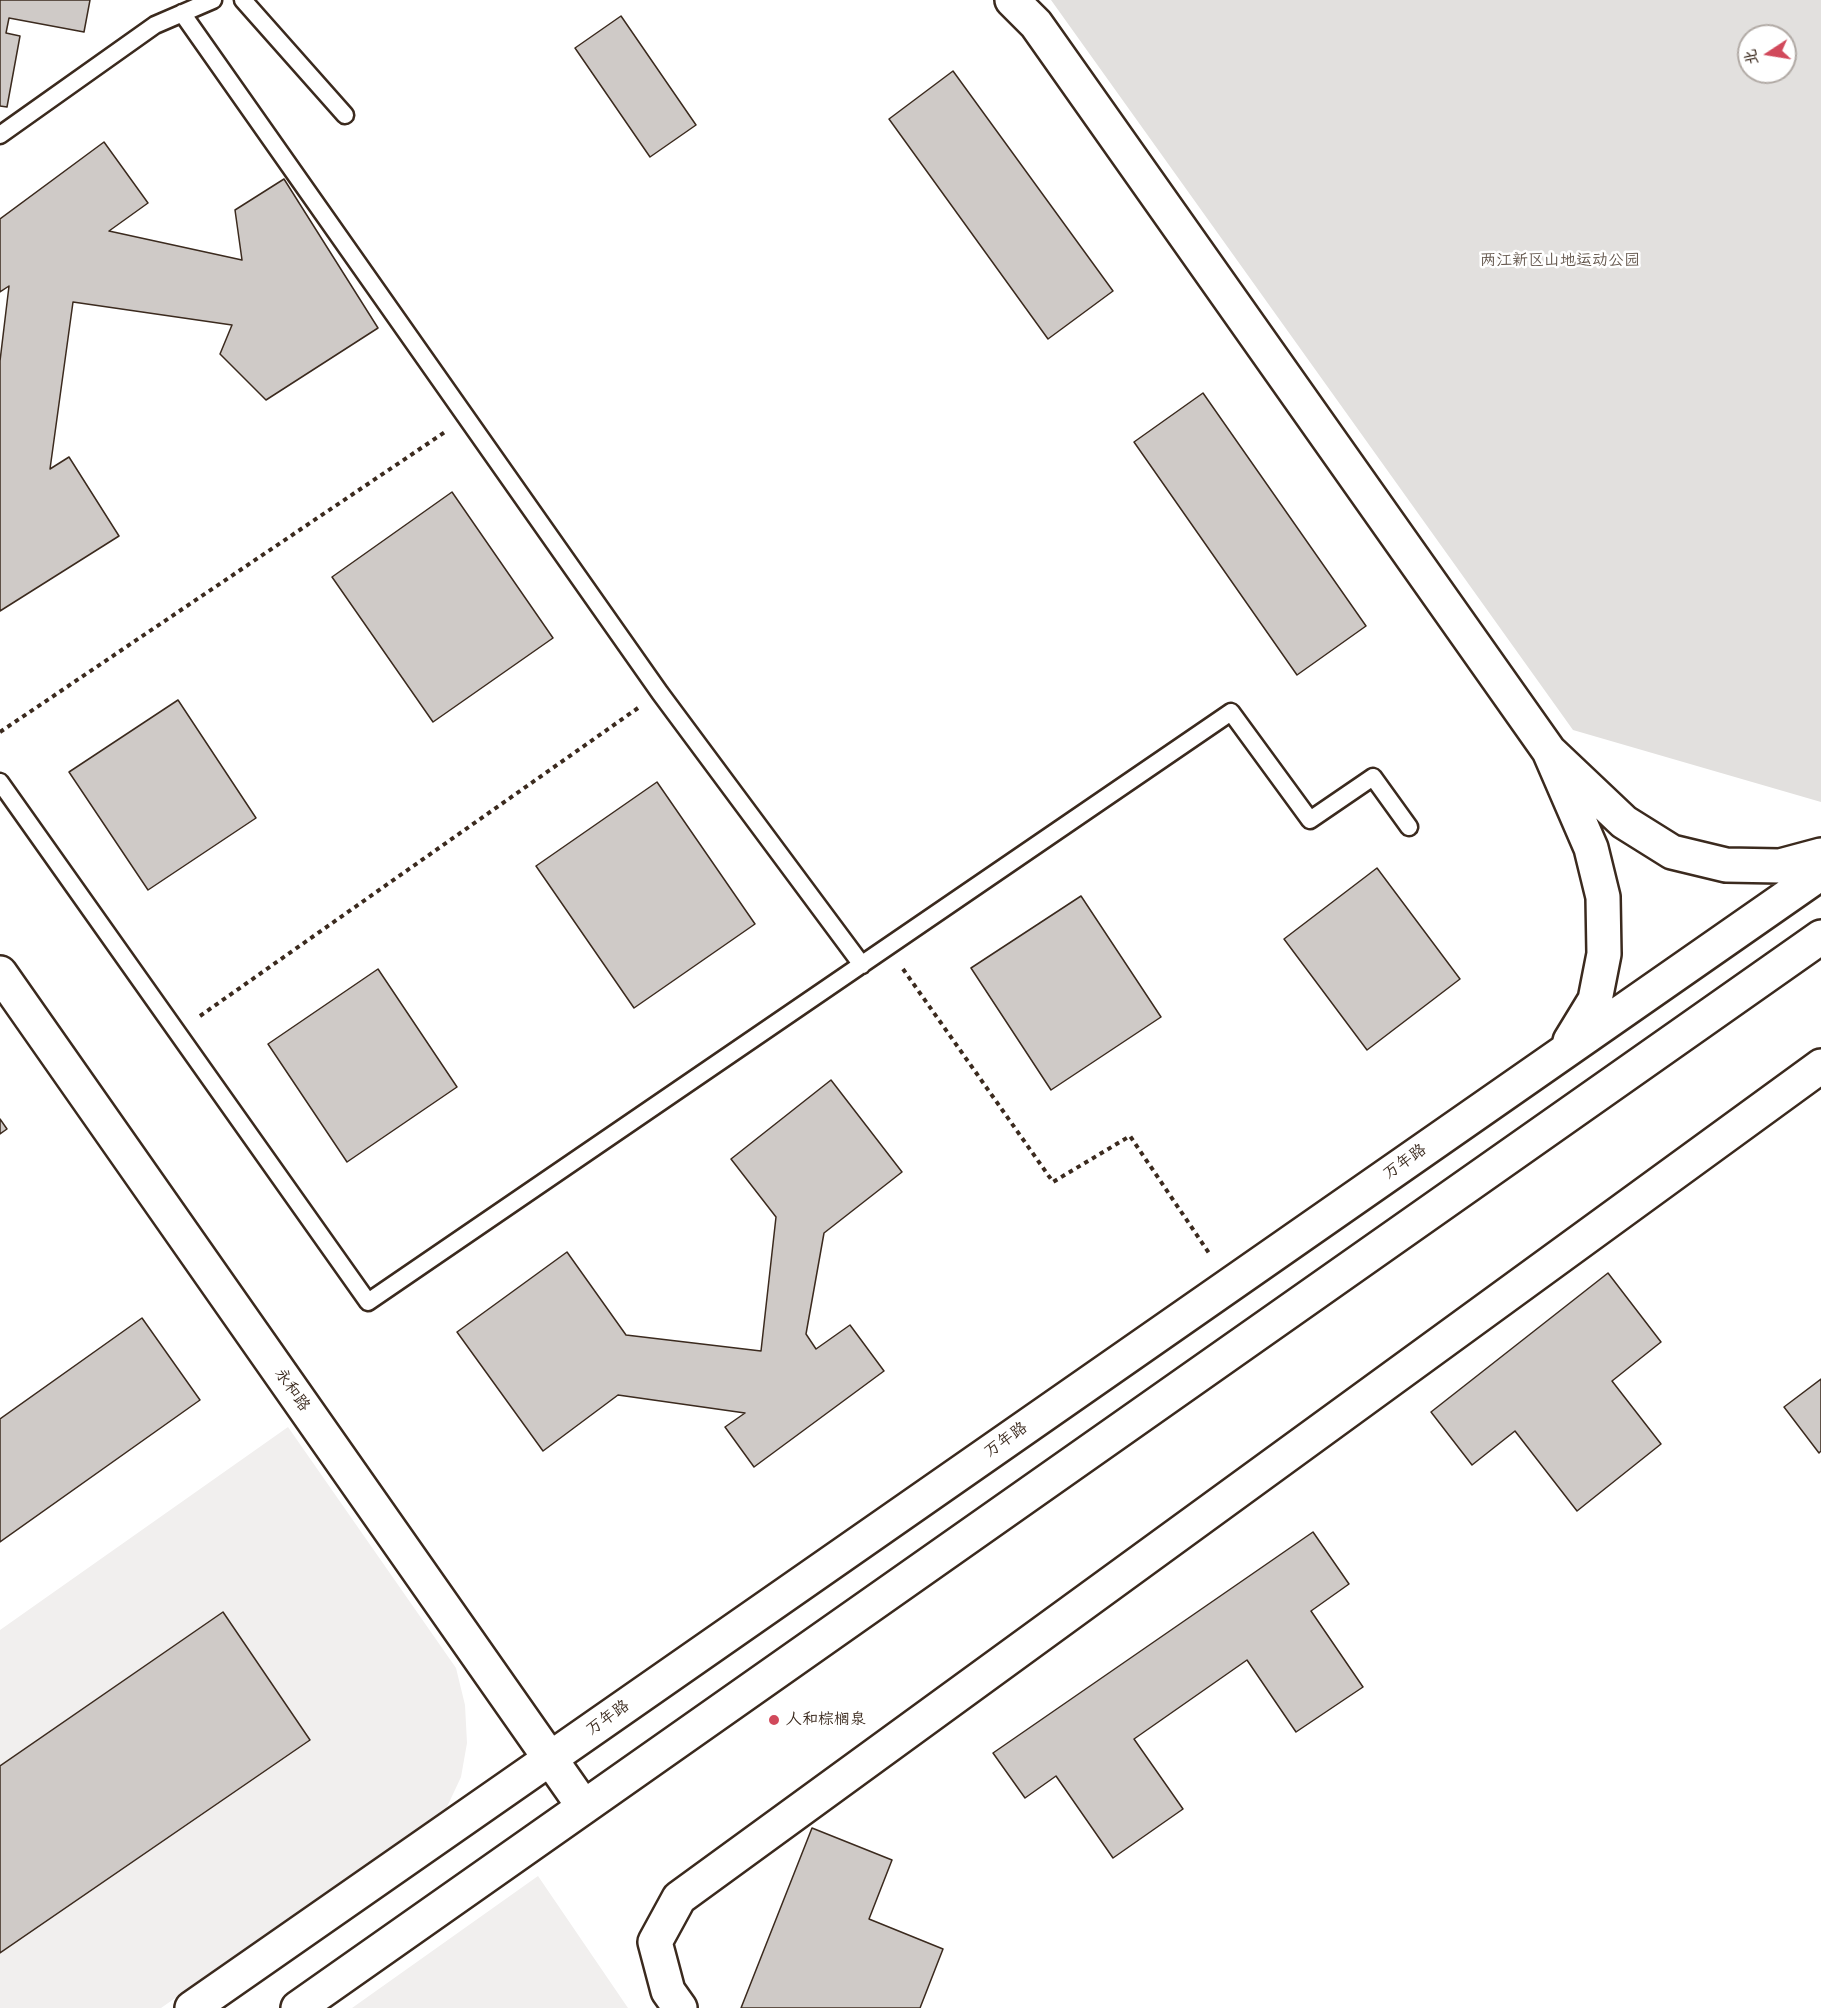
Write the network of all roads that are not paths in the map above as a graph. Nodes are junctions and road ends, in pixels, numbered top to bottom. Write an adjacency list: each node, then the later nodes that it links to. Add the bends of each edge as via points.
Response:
1 (213, 0): 4 (lane)
2 (243, 0): 5 (lane)
3 (1012, 0): 7 (street, via 1036,24)
4 (182, 14): 6 (lane, via 155,25); 13 (lane, via 660,693)
5 (345, 115)
6 (0, 135)
7 (1549, 751): 10 (street, via 1624,822 1672,852 1726,865 1780,866); 15 (street, via 1591,848 1603,897 1604,954 1595,1000)
8 (0, 782): 13 (lane, via 368,1302)
9 (1409, 827): 13 (lane, via 1372,777 1310,820 1231,712)
10 (1821, 855)
11 (1821, 873): 15 (street, 万年路)
12 (1821, 937): 18 (street)
13 (862, 965)
14 (0, 973): 17 (street, 永和路)
15 (1564, 1052): 17 (street, 万年路)
16 (1821, 1066): 21 (street, via 679,1899 656,1942 668,1991)
17 (550, 1758): 18 (street, 永和路); 19 (street, 万年路)
18 (584, 1807): 20 (street)
19 (192, 2008)
20 (298, 2008)
21 (680, 2008)

